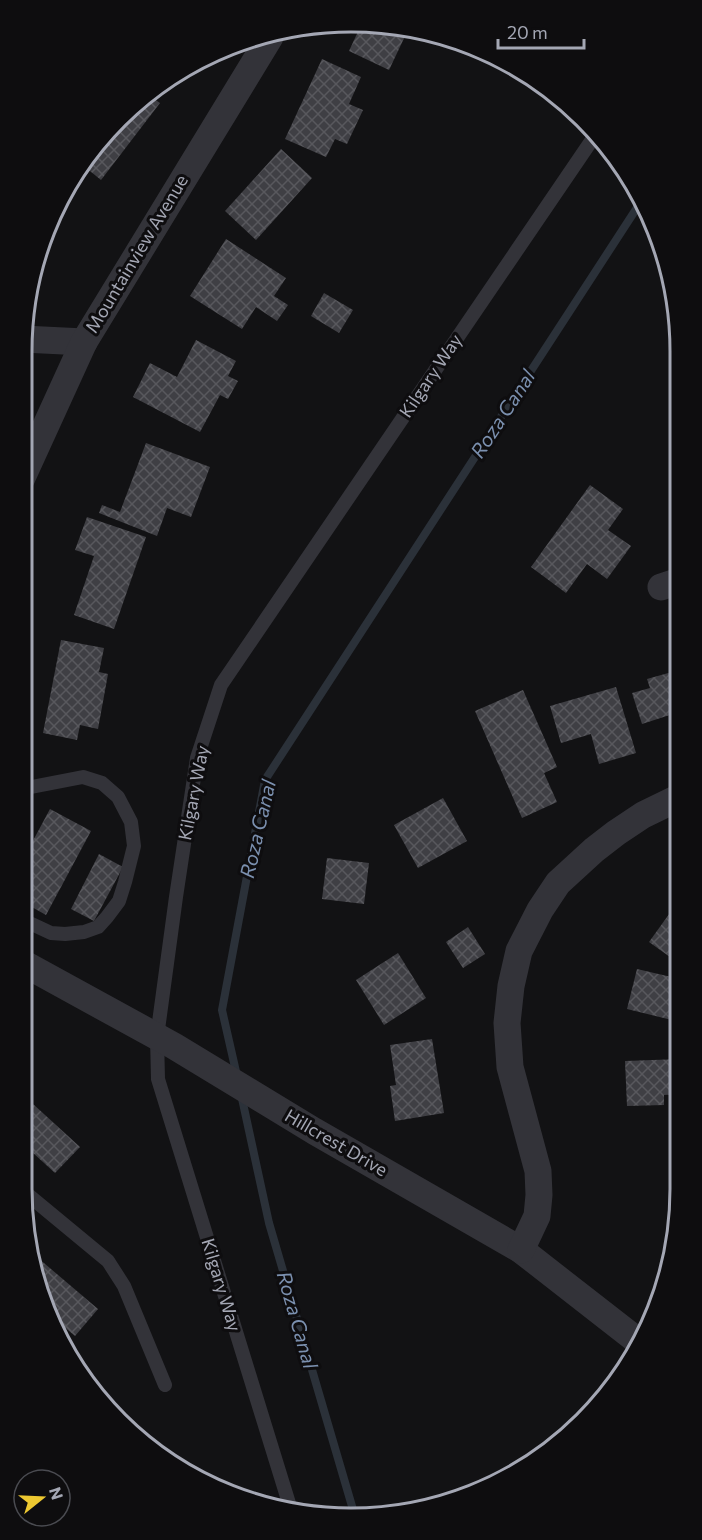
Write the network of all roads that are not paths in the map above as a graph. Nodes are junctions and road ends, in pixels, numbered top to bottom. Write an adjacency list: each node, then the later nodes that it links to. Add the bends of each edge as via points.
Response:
1 (267, 42): 4 (street, Mountainview Avenue)
2 (591, 141): 10 (lane, Kilgary Way, via 221,685 197,758 176,897)
3 (32, 339): 4 (street)
4 (84, 342): 5 (street, Mountainview Avenue)
5 (32, 456)
6 (32, 787): 8 (lane, via 83,777 102,783 118,797 131,822 134,846 118,901 98,927 65,934 51,933)
7 (670, 802): 12 (street, via 616,833 558,884 519,951 507,1023 510,1067 538,1171 539,1195 537,1216)
8 (32, 924)
9 (32, 968): 10 (street, Hillcrest Drive)
10 (166, 1042): 12 (street, Hillcrest Drive); 15 (lane, Kilgary Way, via 158,1079)
11 (32, 1198): 14 (lane, via 108,1261 124,1286)
12 (521, 1250): 13 (street, Hillcrest Drive)
13 (634, 1338)
14 (165, 1384)
15 (289, 1502)

